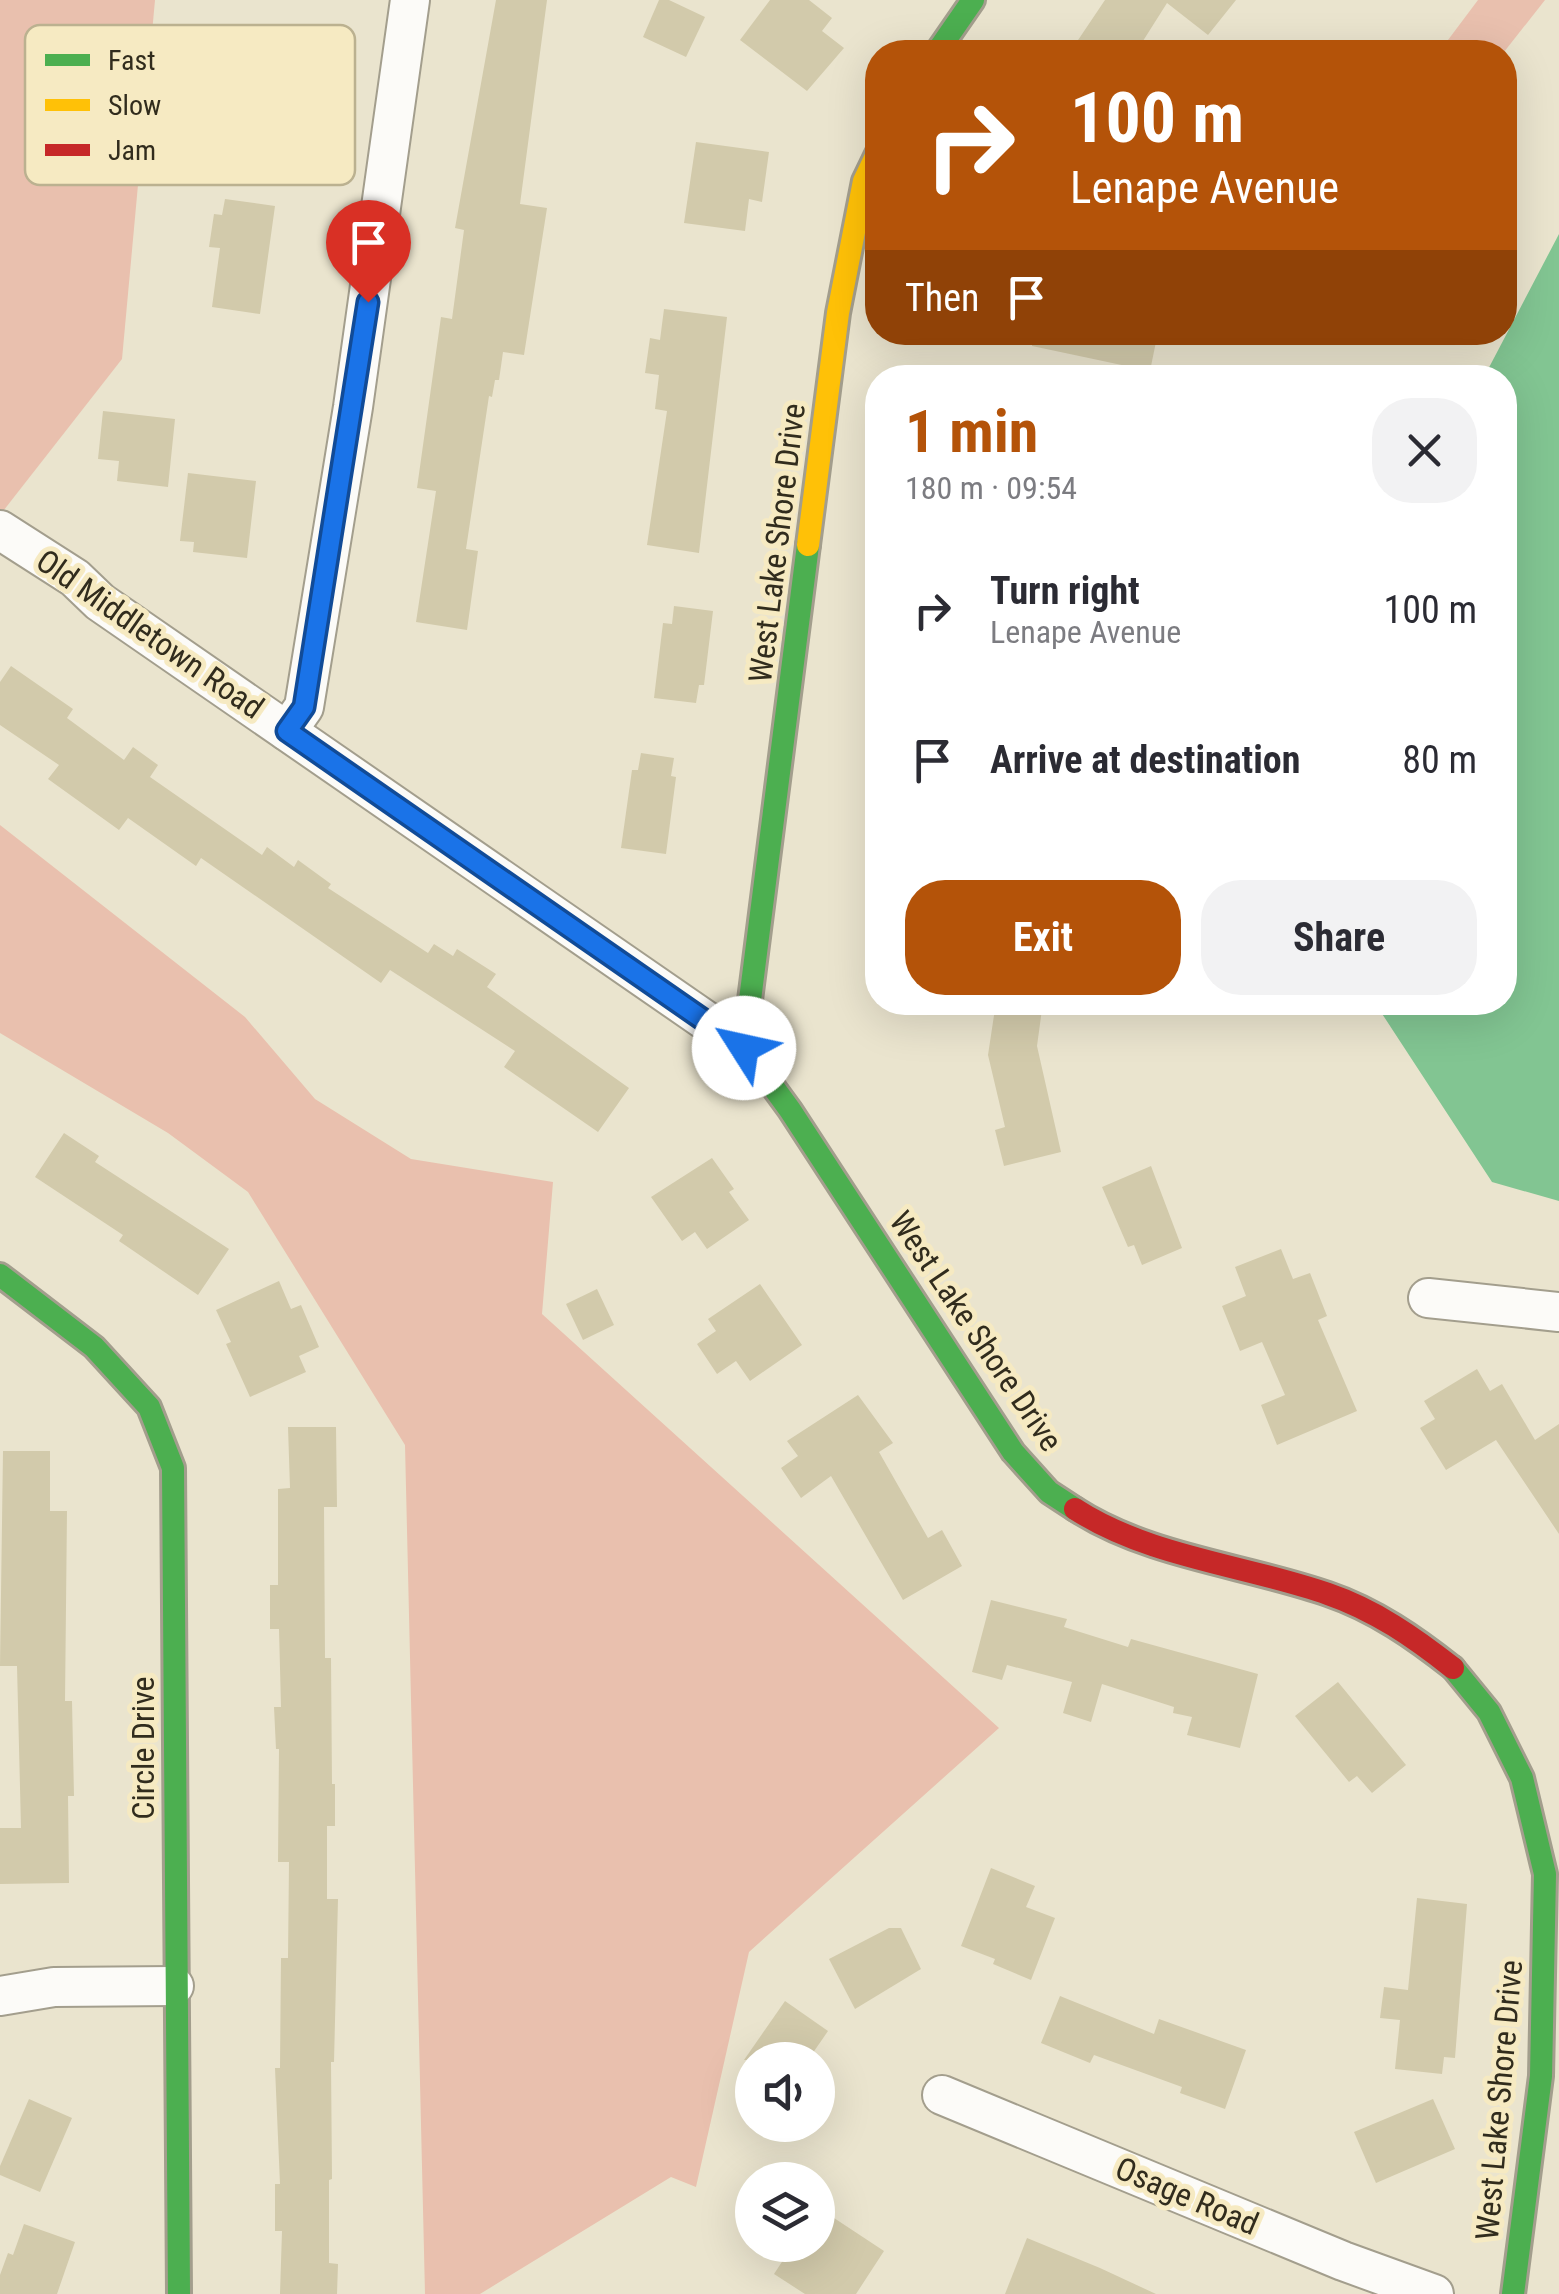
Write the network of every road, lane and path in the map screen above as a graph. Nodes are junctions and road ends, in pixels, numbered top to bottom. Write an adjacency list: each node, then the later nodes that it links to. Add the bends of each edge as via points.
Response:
1 (410, 0): 6 (street, via 304,707)
2 (973, 0): 3 (street)
3 (945, 40)
4 (865, 179): 7 (street, West Lake Shore Drive, via 838,313)
5 (0, 530): 6 (street, Old Middletown Road)
6 (287, 731): 7 (street, Old Middletown Road)
7 (744, 1048): 11 (street, West Lake Shore Drive, via 1013,1452 1049,1492 1109,1531 1330,1594 1414,1637 1455,1670 1489,1712 1522,1778)
8 (0, 1275): 12 (street, Circle Drive, via 94,1347 149,1407 174,1468)
9 (1428, 1298): 10 (street)
10 (1559, 1312)
11 (1553, 1924): 17 (street, West Lake Shore Drive)
12 (174, 1986): 13 (street, via 54,1987); 15 (street, Circle Drive)
13 (0, 1996)
14 (942, 2095): 16 (street, Osage Road)
15 (179, 2294)
16 (1434, 2294)
17 (1513, 2294)

